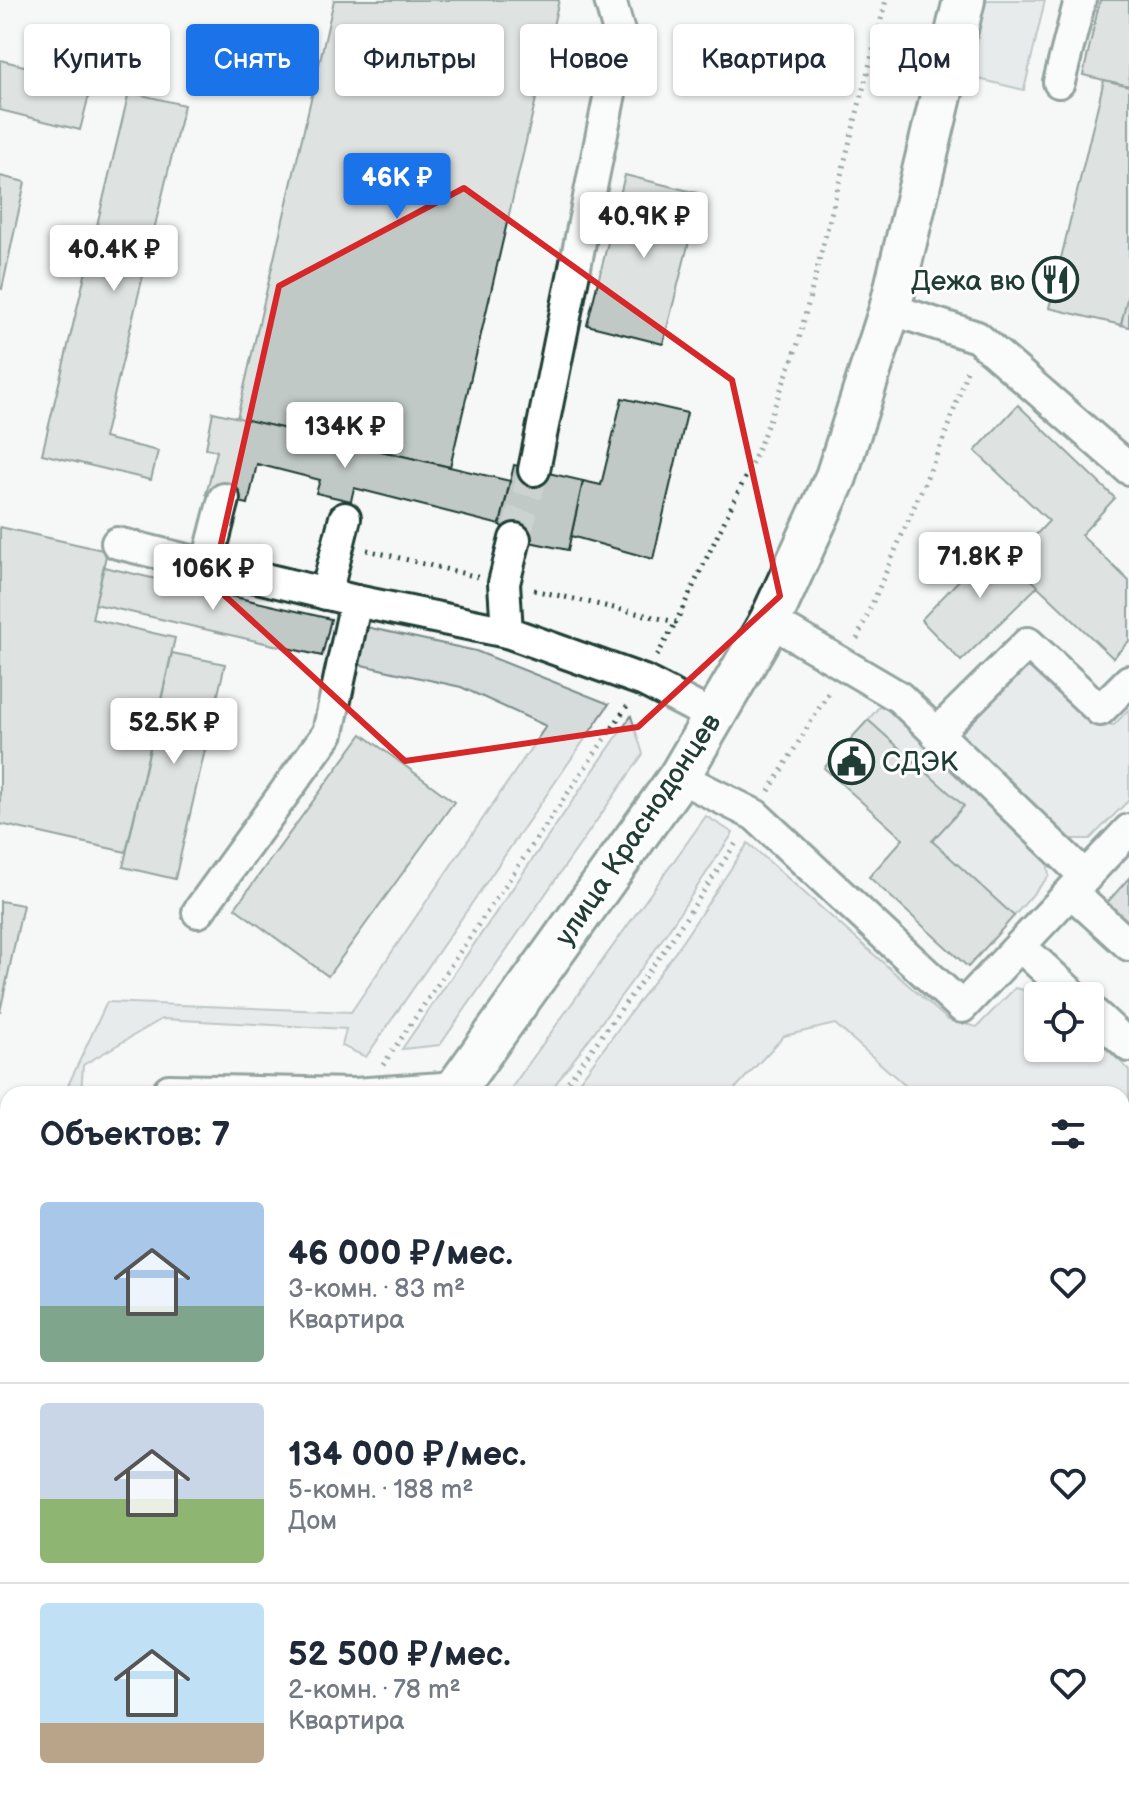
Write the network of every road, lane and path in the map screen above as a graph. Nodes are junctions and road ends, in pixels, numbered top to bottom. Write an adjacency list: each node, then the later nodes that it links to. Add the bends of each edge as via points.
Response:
1 (610, 0): 9 (street, via 621,39)
2 (886, 0): 19 (path, via 797,347 756,455)
3 (964, 0): 6 (main road, улица Краснодонцев)
4 (1080, 0): 5 (street)
5 (1059, 82)
6 (890, 309): 7 (street); 18 (main road, улица Краснодонцев, via 836,477)
7 (977, 337): 8 (street); 21 (path, via 949,426)
8 (1129, 469)
9 (534, 470)
10 (224, 499): 14 (street)
11 (342, 531): 15 (path); 16 (street)
12 (515, 539): 15 (street)
13 (117, 543): 14 (street)
14 (207, 565): 16 (street)
15 (504, 583): 19 (path); 20 (street)
16 (326, 594): 17 (street)
17 (356, 601): 20 (street); 30 (street, via 328,733)
18 (770, 621): 21 (street); 24 (main road, улица Краснодонцев)
19 (676, 622): 22 (path)
20 (507, 632): 22 (street)
21 (846, 663): 25 (street, via 899,697); 27 (path)
22 (644, 681): 24 (street); 36 (path)
23 (1129, 681): 25 (street, via 1100,710 1028,643)
24 (714, 717): 26 (main road, улица Краснодонцев)
25 (936, 734): 29 (street)
26 (679, 777): 27 (street); 37 (main road, улица Краснодонцев)
27 (755, 815): 32 (street, via 962,1007); 38 (path)
28 (1129, 830): 29 (street)
29 (1078, 884): 31 (street); 32 (street)
30 (198, 912)
31 (1129, 945)
32 (1020, 946): 33 (street)
33 (1059, 982)
34 (1104, 1023): 35 (street)
35 (1129, 1046)
36 (368, 1086)
37 (457, 1086)
38 (565, 1086)

